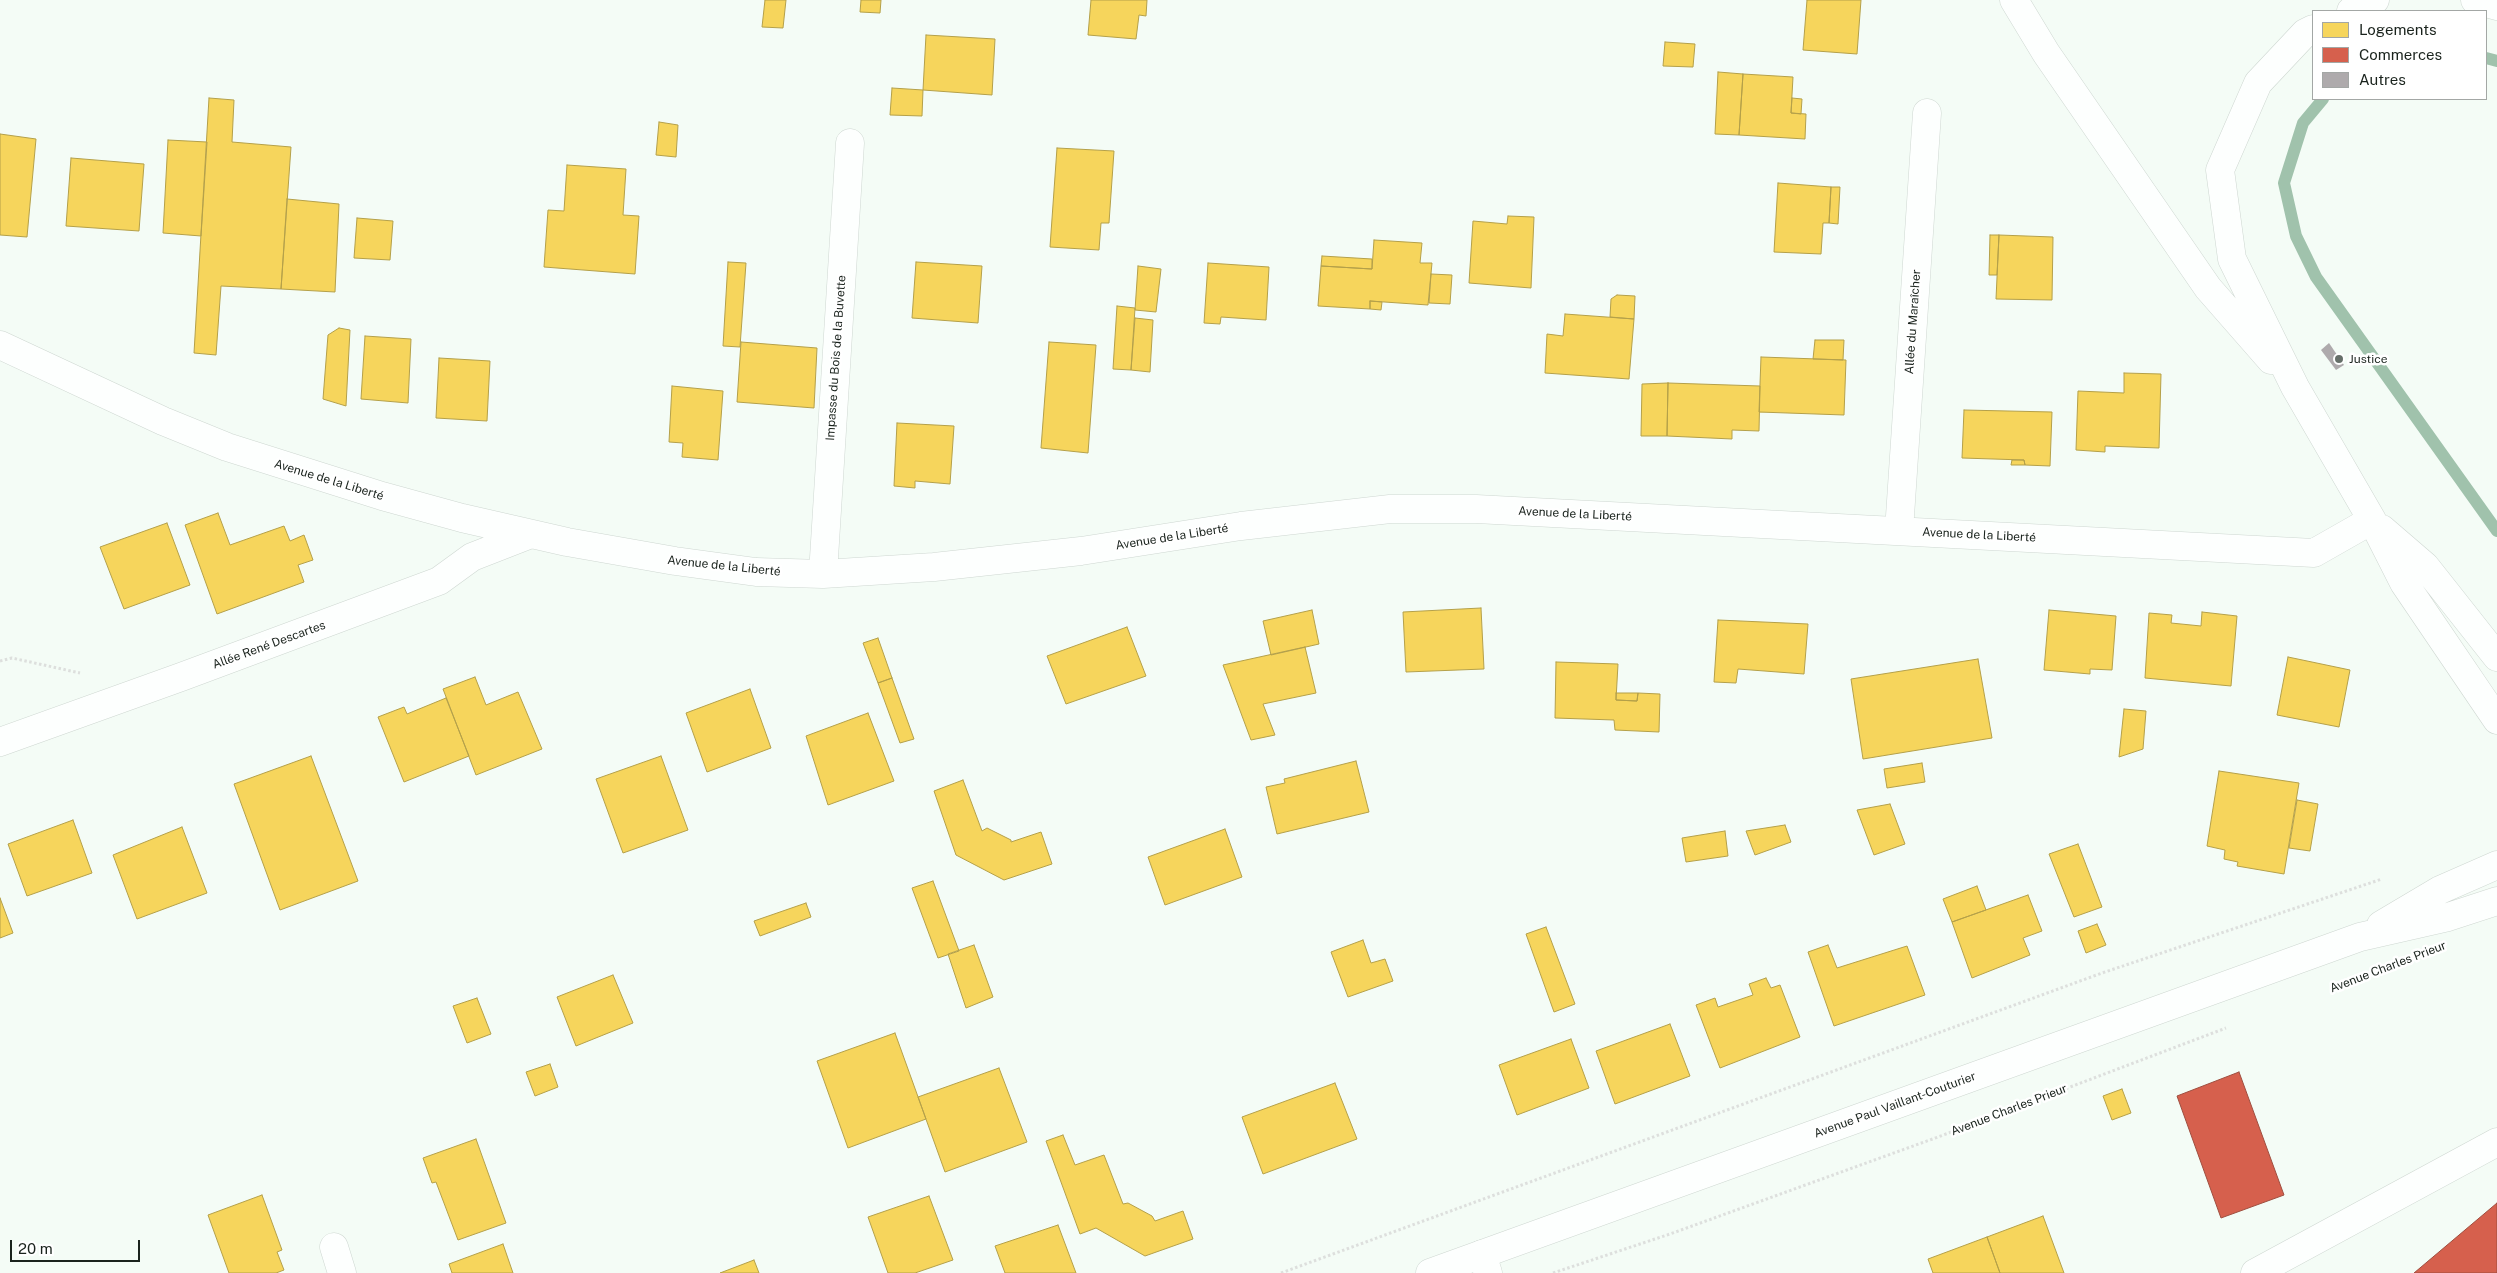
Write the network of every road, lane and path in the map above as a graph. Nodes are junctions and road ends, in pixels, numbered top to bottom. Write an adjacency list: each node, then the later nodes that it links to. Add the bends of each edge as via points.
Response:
1 (2014, 0): 10 (street, via 2046,53 2208,288)
2 (2374, 0): 5 (street)
3 (2475, 0): 4 (street)
4 (2497, 6)
5 (2353, 10)
6 (2312, 30): 10 (street, via 2258,83 2220,170 2232,259)
7 (1926, 113): 12 (street, Allée du Maraîcher)
8 (850, 143): 14 (street, Impasse du Bois de la Buvette)
9 (0, 344): 13 (street, Avenue de la Liberté, via 163,421 227,447 382,496)
10 (2295, 387): 11 (street)
11 (2372, 520): 12 (street, Avenue de la Liberté, via 2314,552); 15 (street, via 2425,566); 18 (street, via 2404,583)
12 (1899, 531): 14 (street, Avenue de la Liberté, via 1476,509 1390,510 1241,526 1081,551 944,566)
13 (531, 534): 14 (street, Avenue de la Liberté, via 675,561 756,572); 19 (street, Allée René Descartes, via 472,557 439,581)
14 (823, 574)
15 (2497, 657)
16 (0, 661): 17 (path, via 12,658)
17 (87, 674)
18 (2497, 720)
19 (0, 742)
20 (2495, 861): 23 (street, Avenue Paul Vaillant-Couturier)
21 (2391, 876): 29 (path, via 2102,973)
22 (2497, 901): 23 (street, Avenue Paul Vaillant-Couturier, via 2448,917)
23 (2360, 937): 27 (street, Avenue Paul Vaillant-Couturier)
24 (2232, 1025): 31 (path, Avenue Charles Prieur, via 1910,1147)
25 (2497, 1142): 32 (street)
26 (334, 1247): 28 (street)
27 (1485, 1264): 30 (street, Avenue Paul Vaillant-Couturier)
28 (342, 1273)
29 (1281, 1273)
30 (1430, 1273)
31 (1553, 1273)
32 (2254, 1273)

